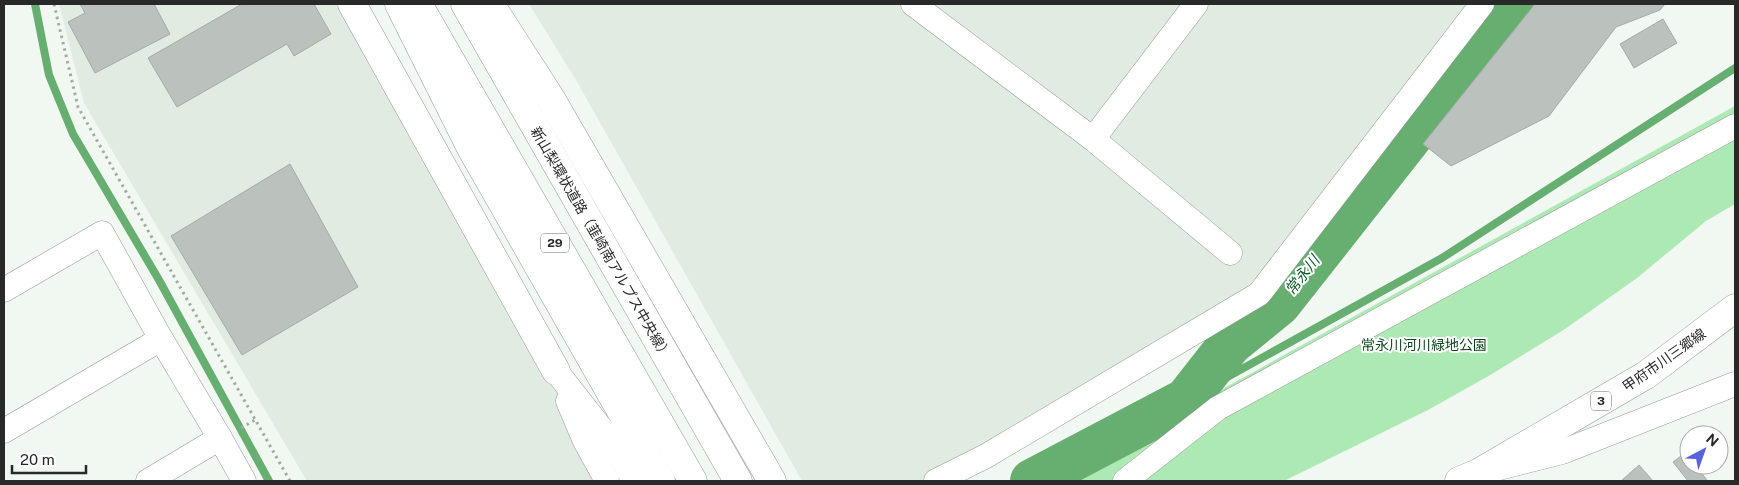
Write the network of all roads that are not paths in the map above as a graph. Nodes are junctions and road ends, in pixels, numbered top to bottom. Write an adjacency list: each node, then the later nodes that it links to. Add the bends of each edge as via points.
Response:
1 (352, 4): 16 (main road)
2 (399, 4): 25 (main road, via 471,148)
3 (418, 4): 26 (main road, 29)
4 (464, 4): 27 (main road, 新山梨環状道路（韮崎南アルプス中央線）)
5 (490, 4): 28 (main road, via 550,97)
6 (913, 4): 9 (street)
7 (1196, 4): 11 (street)
8 (1482, 4): 29 (street, via 1259,294 986,456)
9 (938, 11): 11 (street)
10 (1735, 126): 30 (street, via 1218,408)
11 (1093, 139): 12 (street)
12 (1230, 253)
13 (4, 290): 15 (street, via 102,233)
14 (1732, 318): 20 (main road, 甲府市川三郷線 / 3, via 1646,375)
15 (161, 339): 18 (street); 19 (street)
16 (556, 371): 23 (street, via 585,441); 24 (street, via 614,445)
17 (1735, 384): 20 (street, via 1562,452)
18 (4, 431)
19 (220, 438): 21 (street); 22 (street)
20 (1469, 477)
21 (148, 481)
22 (244, 481)
23 (607, 481)
24 (634, 481)
25 (661, 481)
26 (693, 481)
27 (738, 481)
28 (772, 481)
29 (936, 481)
30 (1125, 481)

